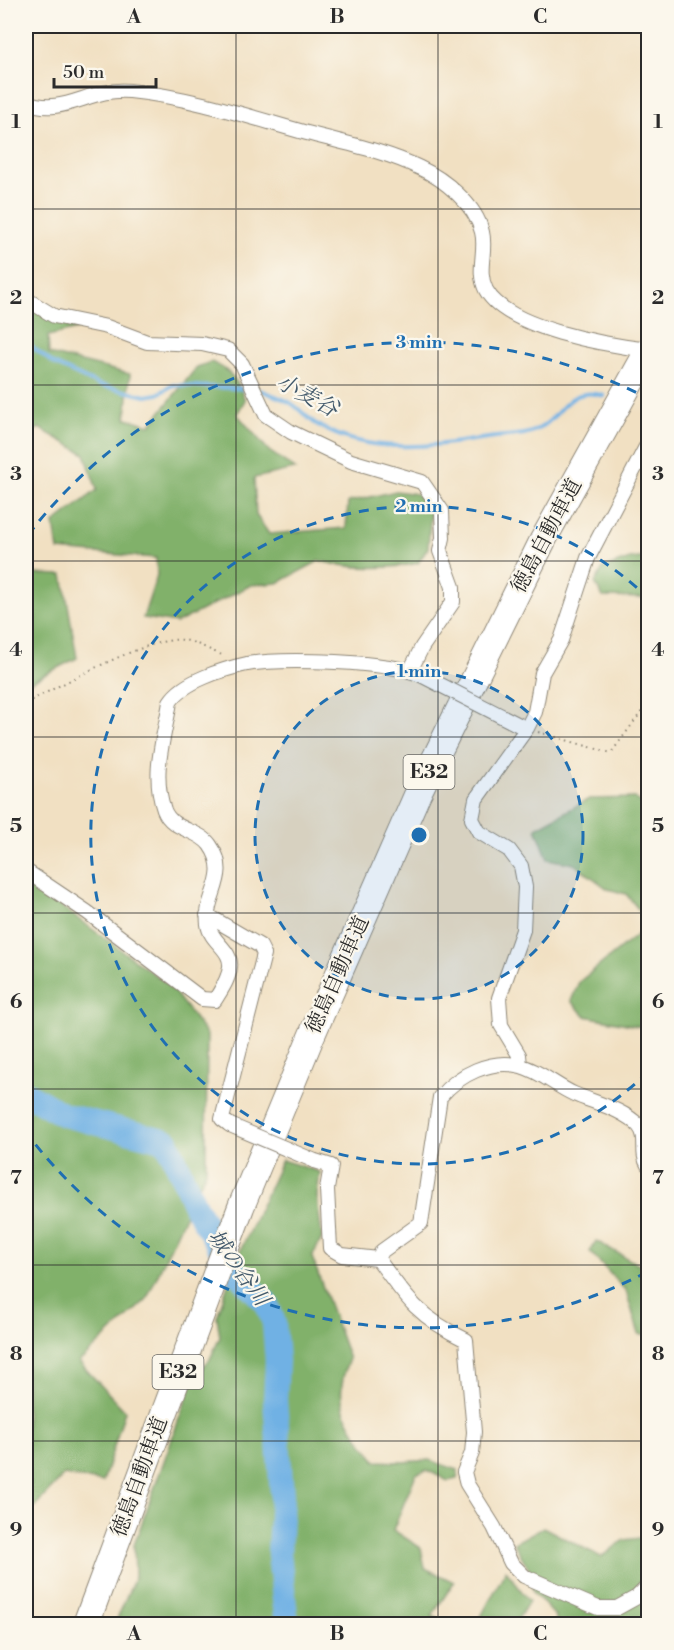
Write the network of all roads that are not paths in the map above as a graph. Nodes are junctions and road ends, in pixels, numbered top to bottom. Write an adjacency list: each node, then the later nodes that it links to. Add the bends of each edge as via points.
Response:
1 (26, 102): 3 (street, via 41,108 63,107 107,90 131,91 228,111 386,155 422,169 457,194 475,213 483,232 481,274 487,291 502,307 542,327 595,342)
2 (26, 299): 5 (street, via 54,316 107,327 147,342 202,344 228,350 242,364 266,415 291,432 351,461 422,483 442,511 440,551 453,587 453,602 422,648)
3 (641, 349): 13 (highway, 徳島自動車道 / E32, via 418,793 311,1037 241,1207)
4 (648, 443): 6 (street, via 588,558 561,639 542,673 535,712)
5 (416, 673): 6 (street, bridge); 8 (street, via 348,663 249,664 228,669 176,693 170,702 157,771 170,822 209,843 214,853 220,877)
6 (523, 726): 9 (street, via 476,799 472,819 479,832 508,850 521,866 525,886 524,930 499,998 501,1025 519,1055)
7 (26, 871): 8 (street, via 202,999 215,999 231,968 230,956 214,940)
8 (207, 915): 11 (street, bridge, via 260,946 264,954 222,1119 331,1166 327,1189 330,1248 342,1255)
9 (520, 1065): 10 (street, via 633,1120 641,1129 643,1156); 11 (street, via 486,1066 452,1082 440,1097 421,1223 381,1251)
10 (648, 1164)
11 (378, 1259): 12 (street, via 418,1311 466,1340 474,1432 472,1453 464,1472 511,1563 524,1576 598,1608 617,1608)
12 (648, 1586)
13 (86, 1624)

